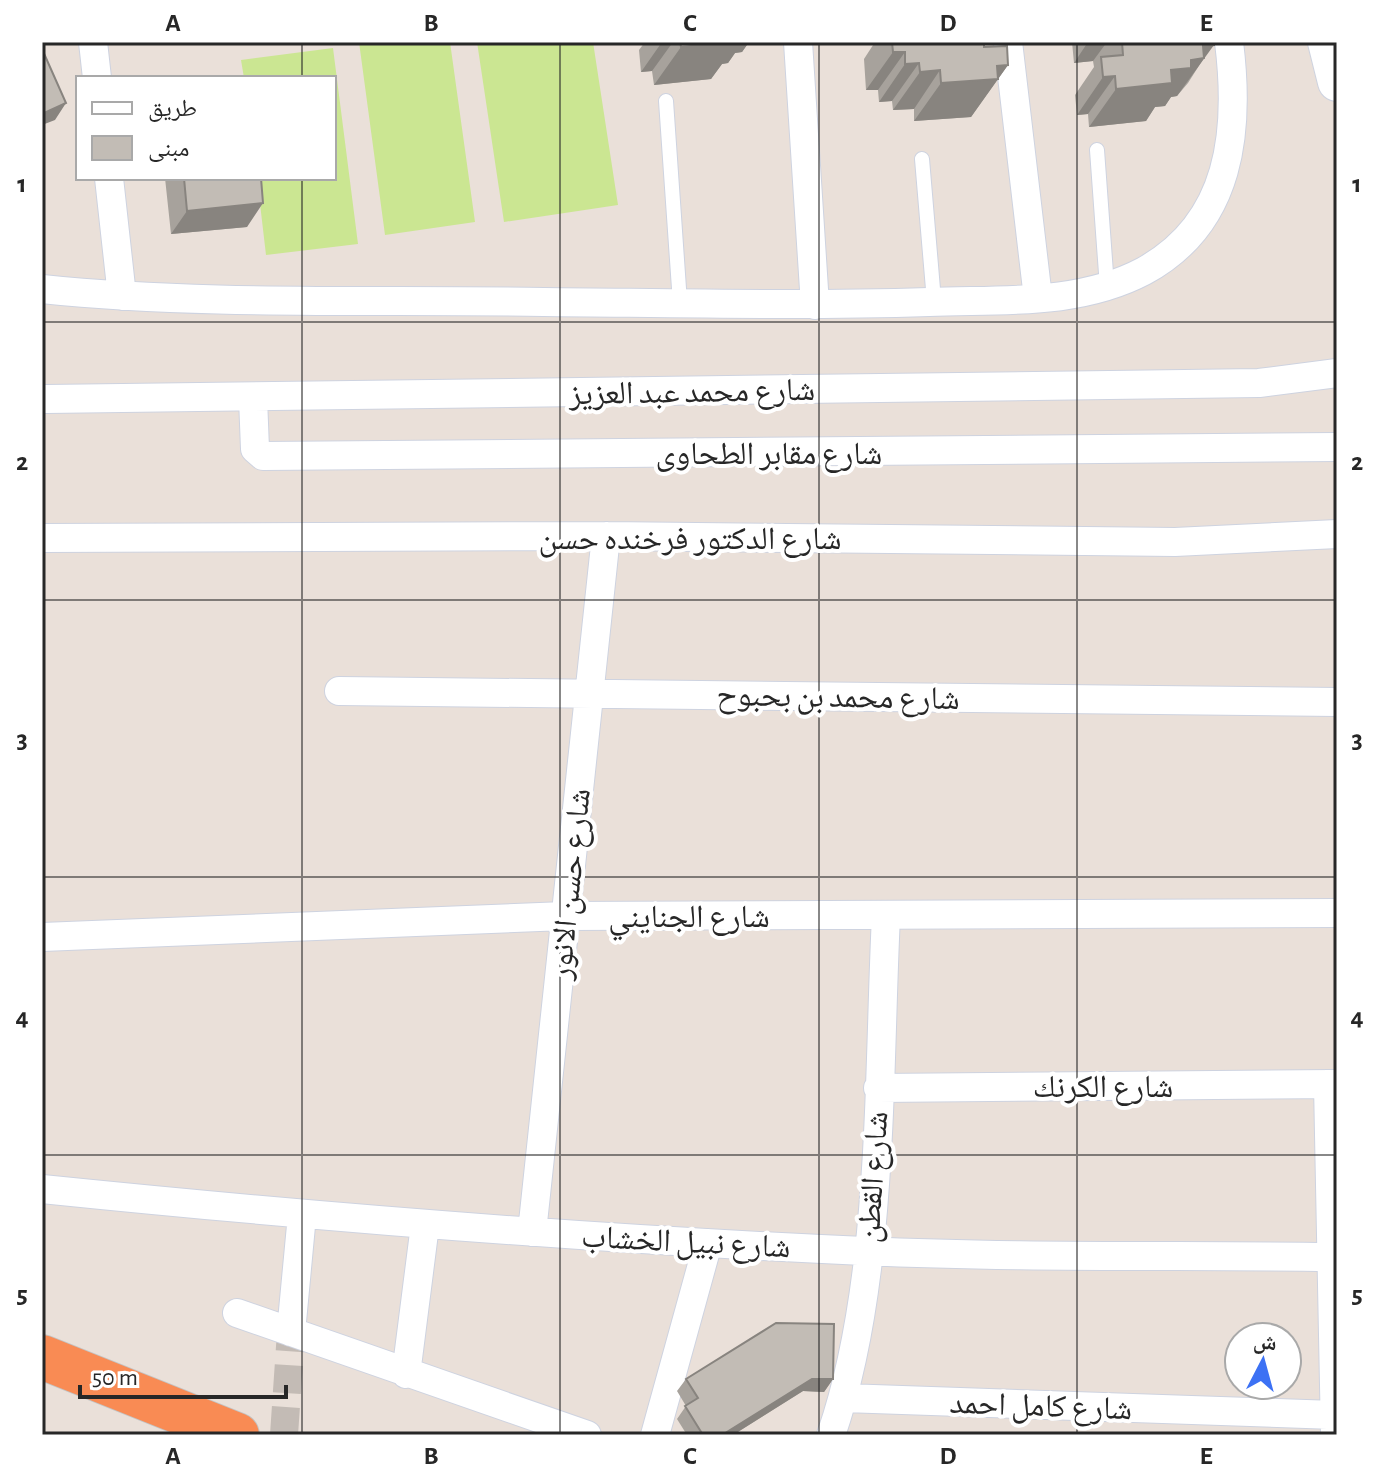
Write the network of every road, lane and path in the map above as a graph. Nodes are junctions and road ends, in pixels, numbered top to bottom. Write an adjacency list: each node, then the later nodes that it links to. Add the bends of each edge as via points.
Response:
1 (93, 42): 6 (street)
2 (798, 42): 18 (street)
3 (1008, 42): 15 (street)
4 (1229, 42): 12 (street, via 1235,112 1231,150 1219,185 1201,218 1176,246 1146,270)
5 (1327, 42): 7 (street)
6 (97, 76)
7 (1337, 82)
8 (666, 101): 17 (lane)
9 (1097, 150): 12 (lane)
10 (922, 159): 16 (lane)
11 (109, 180): 14 (street)
12 (1107, 287): 15 (street, via 1076,296)
13 (42, 289): 14 (street)
14 (122, 296): 17 (street)
15 (1038, 298): 16 (street)
16 (934, 301): 18 (street)
17 (680, 303): 18 (street)
18 (815, 305)
19 (1337, 373): 20 (street, شارع محمد عبد العزيز, via 1259,383)
20 (253, 398): 21 (street, شارع محمد عبد العزيز); 22 (street, شارع مقابر الطحاوى, via 255,449 263,456)
21 (46, 399)
22 (1337, 447)
23 (1337, 534): 24 (street, شارع الدكتور فرخنده حسن, via 1203,542)
24 (606, 536): 25 (street, شارع الدكتور فرخنده حسن); 27 (street, شارع حسن الانور)
25 (42, 538)
26 (339, 691): 27 (street, شارع محمد بن بحبوح)
27 (588, 694): 28 (street, شارع محمد بن بحبوح); 30 (street, شارع حسن الانور)
28 (1337, 702)
29 (1337, 913): 31 (street, شارع الجنايني)
30 (565, 916): 31 (street, شارع الجنايني); 32 (street, شارع الجنايني); 39 (street, شارع حسن الانور)
31 (886, 916): 34 (street, شارع القطن)
32 (42, 937)
33 (1332, 1084): 34 (street, شارع الكرنك); 35 (street)
34 (878, 1088): 41 (street, شارع القطن)
35 (1333, 1167): 42 (street)
36 (42, 1189): 37 (street, شارع نبيل الخشاب)
37 (302, 1215): 38 (street, شارع نبيل الخشاب); 44 (street)
38 (425, 1225): 39 (street, شارع نبيل الخشاب); 46 (street)
39 (532, 1232): 40 (street, شارع نبيل الخشاب)
40 (708, 1243): 41 (street, شارع نبيل الخشاب); 51 (street)
41 (868, 1251): 42 (street, شارع نبيل الخشاب); 47 (street, شارع القطن)
42 (1331, 1257): 48 (street)
43 (237, 1313): 44 (street)
44 (291, 1332): 46 (street)
45 (42, 1357): 49 (highway)
46 (406, 1374): 50 (street)
47 (844, 1398): 48 (street, شارع كامل احمد); 52 (street, شارع القطن)
48 (1335, 1425)
49 (237, 1435)
50 (587, 1435)
51 (655, 1435)
52 (831, 1435)

